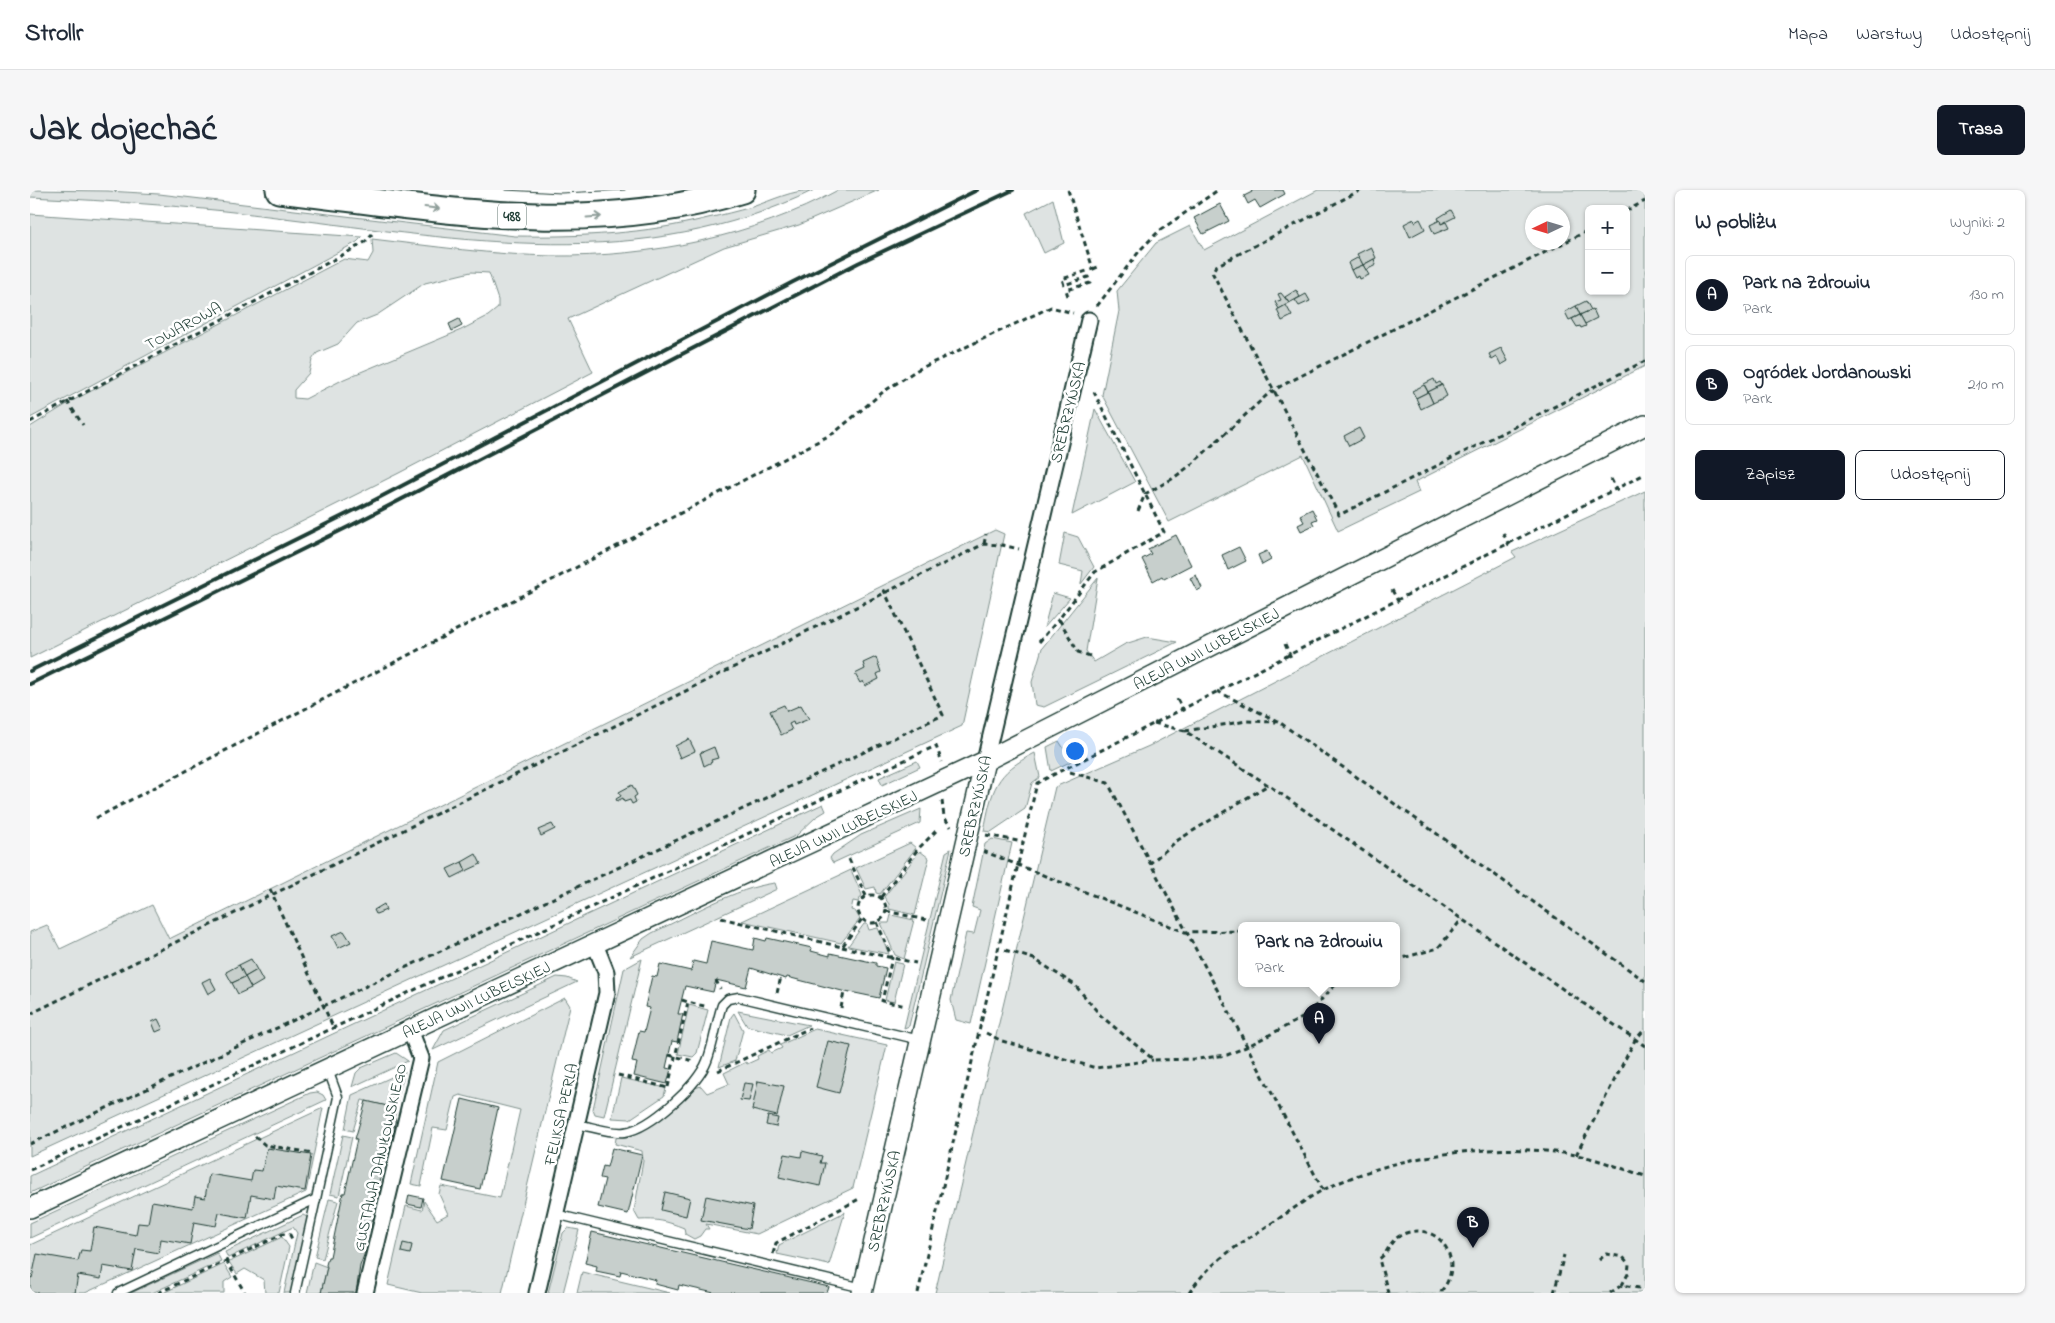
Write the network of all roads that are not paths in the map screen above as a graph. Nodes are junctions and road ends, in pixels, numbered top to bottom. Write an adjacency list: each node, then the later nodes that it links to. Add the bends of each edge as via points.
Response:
1 (279, 190): 2 (main road, 488, one-way to 2, via 496,215 557,218 640,212)
2 (742, 190)
3 (1090, 320): 5 (street, SREBRZYŃSKA)
4 (1645, 425): 5 (street, ALEJA UNII LUBELSKIEJ)
5 (985, 761): 6 (street, ALEJA UNII LUBELSKIEJ); 8 (street, SREBRZYŃSKA)
6 (595, 944): 7 (street, ALEJA UNII LUBELSKIEJ); 10 (street, FELIKSA PERLA, via 606,972 607,993)
7 (410, 1030): 9 (street, ALEJA UNII LUBELSKIEJ); 17 (street, GUSTAWA DANIŁOWSKIEGO, via 420,1058)
8 (920, 1040): 10 (lane, via 739,997 728,999 722,1005 702,1072 662,1112 632,1130 621,1132); 14 (street, SREBRZYŃSKA)
9 (328, 1070): 11 (lane, via 338,1097); 12 (street, ALEJA UNII LUBELSKIEJ)
10 (576, 1124): 13 (street, FELIKSA PERLA)
11 (316, 1199): 15 (lane); 16 (lane)
12 (30, 1208)
13 (555, 1214): 14 (lane); 18 (street, FELIKSA PERLA)
14 (862, 1290)
15 (118, 1293)
16 (295, 1293)
17 (365, 1293)
18 (536, 1293)

